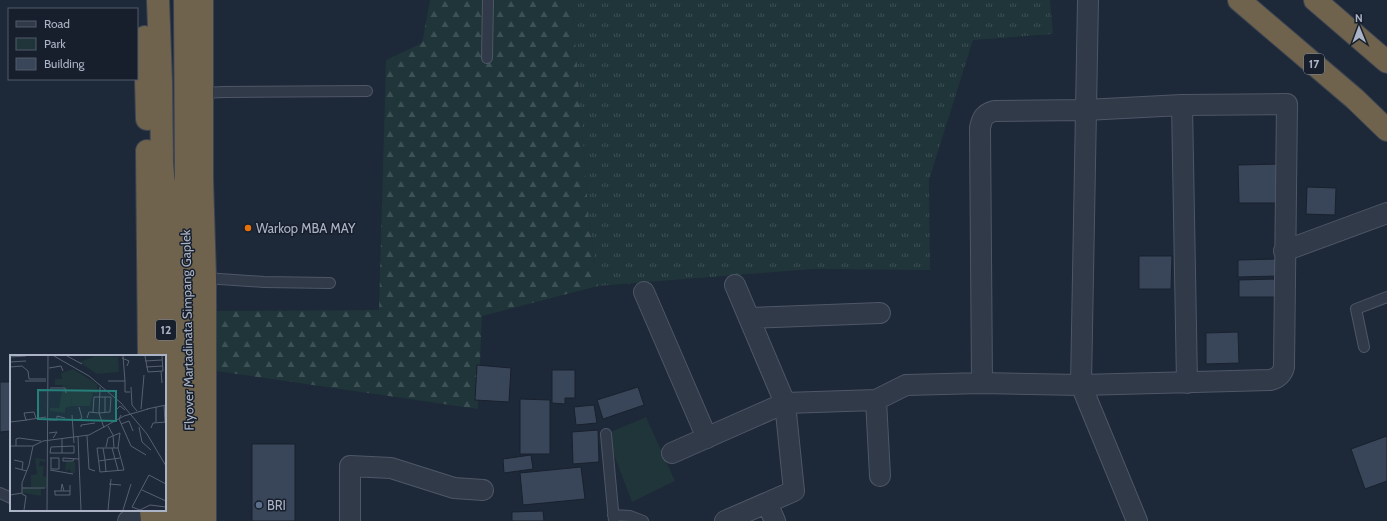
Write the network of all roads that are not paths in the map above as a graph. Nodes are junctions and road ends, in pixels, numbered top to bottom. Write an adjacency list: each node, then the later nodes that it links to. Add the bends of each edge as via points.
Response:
1 (144, 0): 26 (highway)
2 (158, 0): 27 (highway, Flyover Martadinata Simpang Gaplek / 12, via 162,138)
3 (184, 0): 44 (highway, Flyover Martadinata Simpang Gaplek / 12)
4 (202, 0): 12 (highway)
5 (488, 0): 9 (lane)
6 (1088, 0): 14 (street)
7 (1239, 0): 15 (highway, 17, via 1355,99)
8 (1315, 0): 10 (highway)
9 (487, 58)
10 (1387, 62)
11 (367, 91): 12 (lane)
12 (202, 93): 18 (highway)
13 (1182, 105): 14 (street); 17 (street, via 1287,104); 29 (street)
14 (1085, 110): 28 (street, via 994,111 982,118); 30 (street)
15 (1387, 130)
16 (1387, 213): 17 (street)
17 (1284, 251): 29 (street, via 1282,372 1276,379 1270,380)
18 (205, 278): 19 (lane); 45 (highway)
19 (330, 283)
20 (734, 285): 24 (street)
21 (644, 292): 34 (street)
22 (1387, 297): 25 (lane, via 1356,309)
23 (880, 313): 24 (street)
24 (748, 318): 32 (street)
25 (1364, 347)
26 (150, 355)
27 (159, 355)
28 (982, 383): 30 (street); 31 (street, via 906,385)
29 (1187, 383): 30 (street)
30 (1081, 385): 50 (street)
31 (876, 400): 32 (street); 36 (street)
32 (785, 403): 34 (street); 40 (street, via 794,491)
33 (606, 434): 42 (lane)
34 (707, 438): 35 (street)
35 (672, 453)
36 (880, 476)
37 (483, 490): 46 (street, via 454,488 391,468 350,466)
38 (0, 493): 39 (lane)
39 (10, 498)
40 (767, 503): 48 (street); 49 (street)
41 (156, 517): 43 (street)
42 (614, 518): 47 (lane, via 630,516)
43 (128, 521)
44 (190, 521)
45 (205, 521)
46 (350, 521)
47 (643, 521)
48 (725, 521)
49 (775, 521)
50 (1137, 521)

